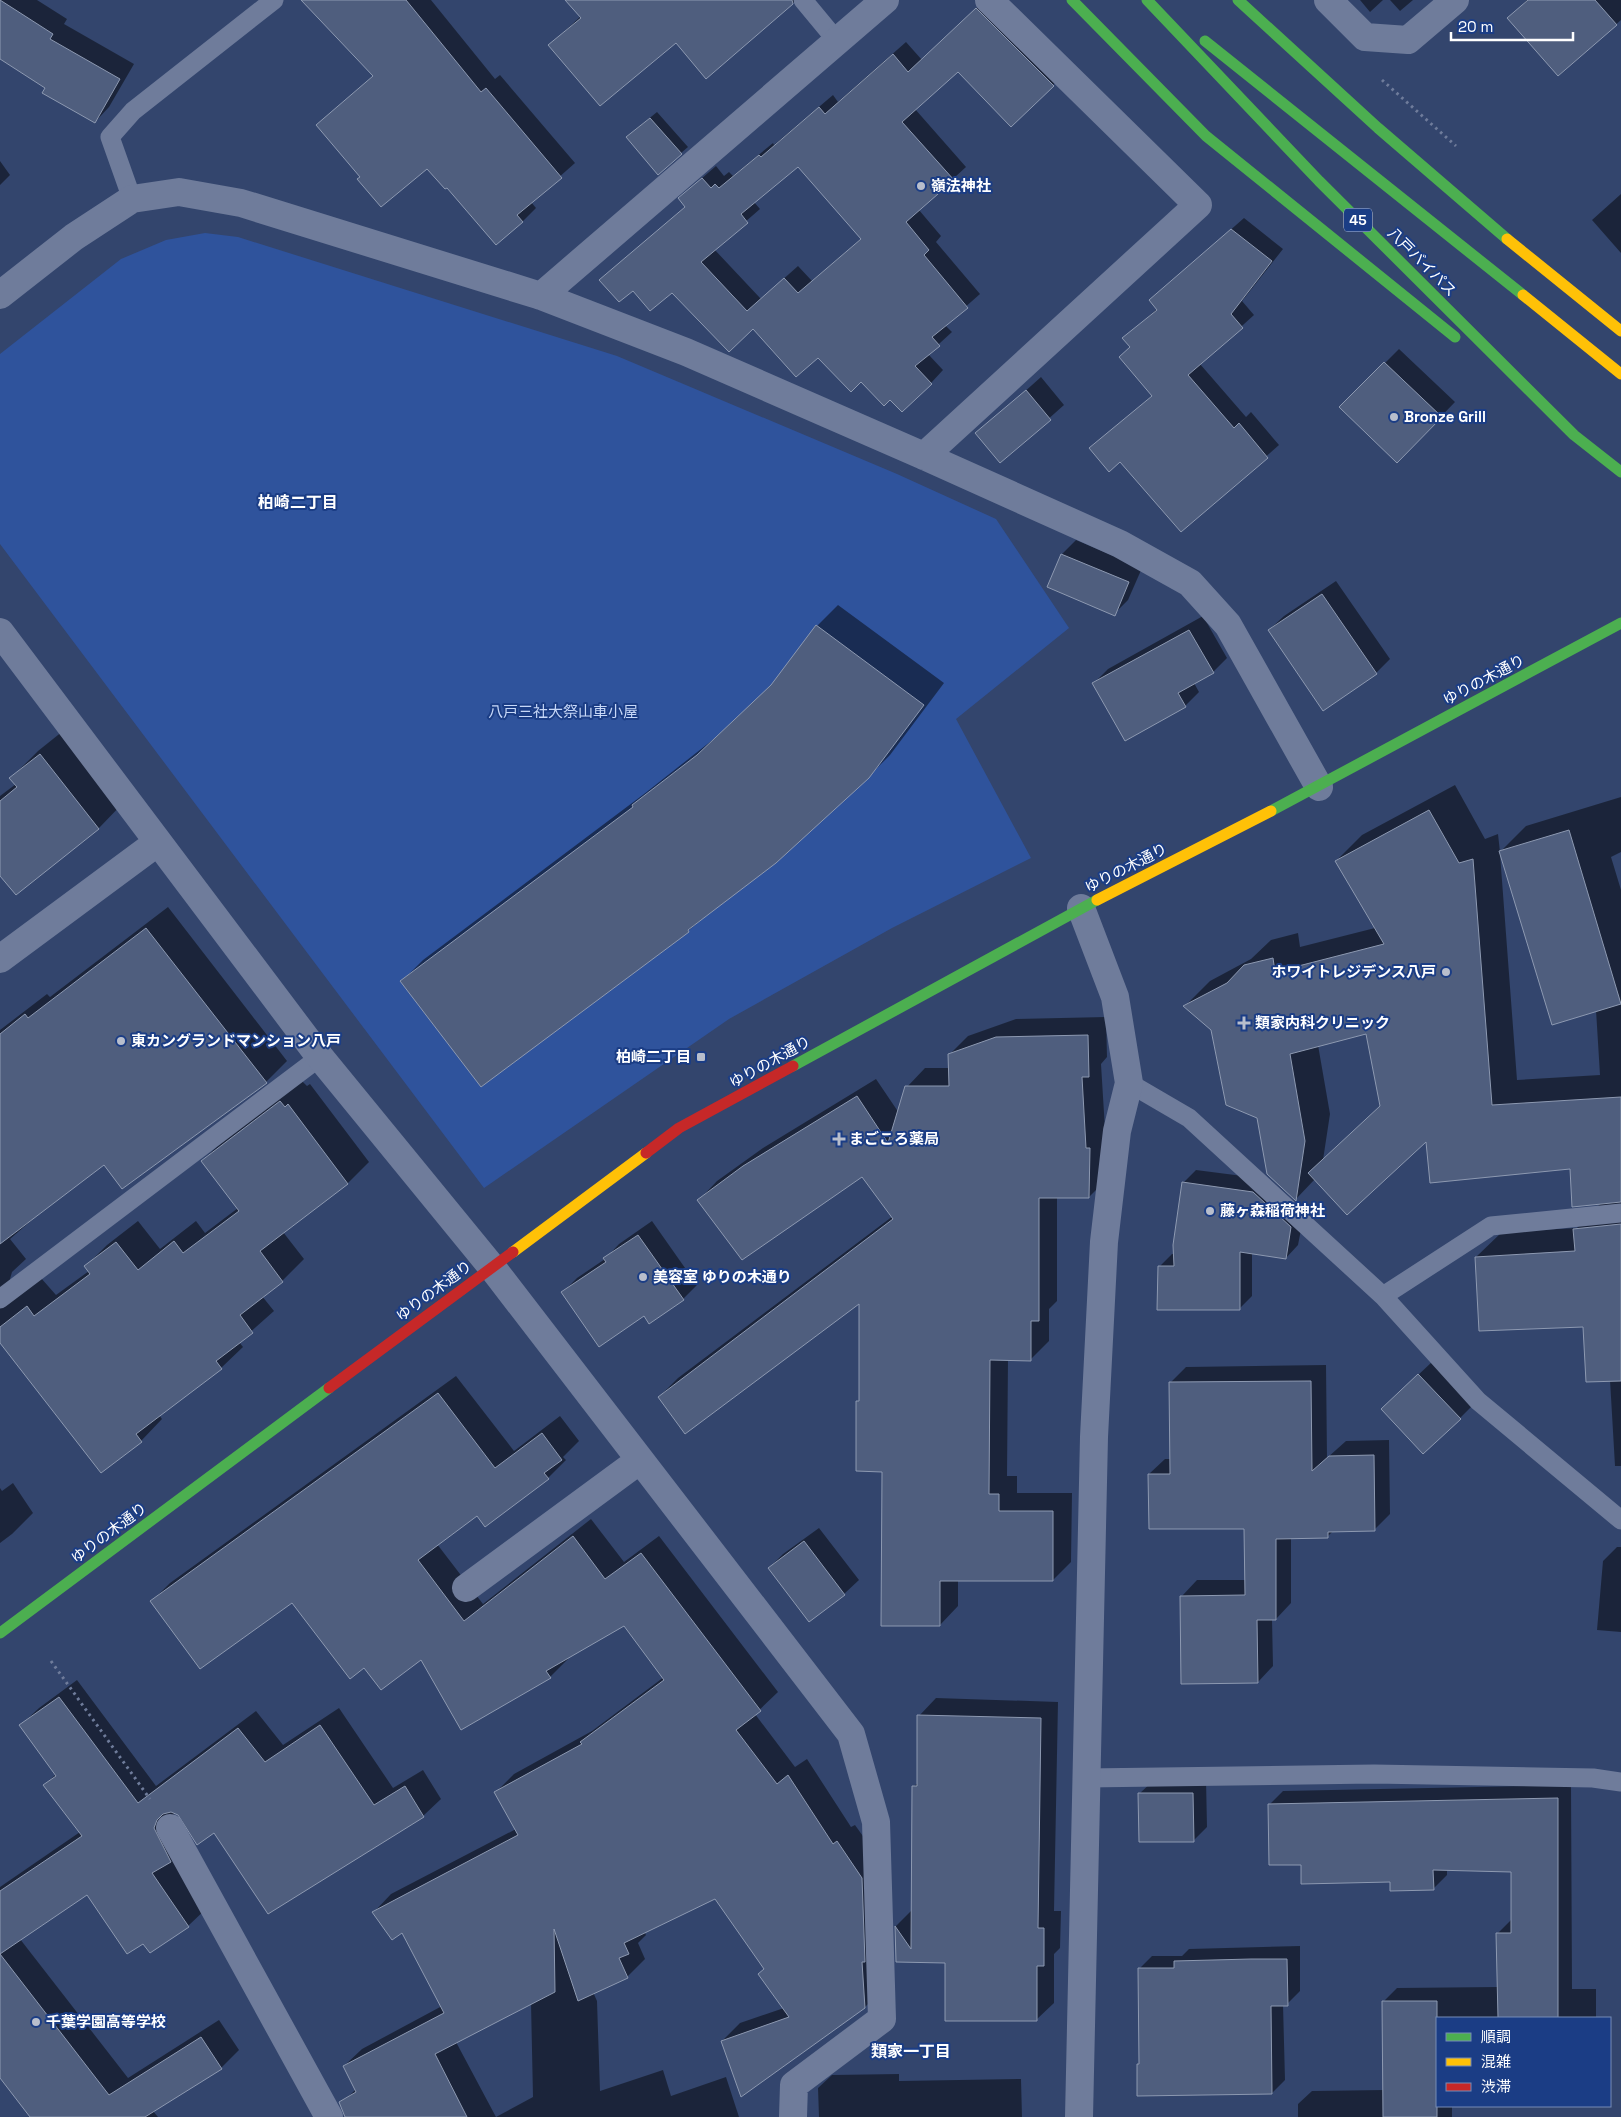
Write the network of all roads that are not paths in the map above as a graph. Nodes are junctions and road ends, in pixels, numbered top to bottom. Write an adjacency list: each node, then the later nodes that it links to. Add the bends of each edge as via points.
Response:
1 (274, 0): 12 (lane, via 133,111 110,137)
2 (802, 0): 11 (lane)
3 (885, 0): 11 (street)
4 (989, 0): 20 (street, via 1198,205)
5 (1072, 0): 16 (main road, via 1206,136)
6 (1147, 0): 19 (main road, 八戸バイパス / 45, via 1319,181)
7 (1152, 0): 18 (main road)
8 (1238, 0): 15 (main road, via 1302,61 1508,241)
9 (1328, 0): 10 (street, via 1365,37 1408,40)
10 (1455, 0)
11 (837, 41): 14 (street)
12 (132, 199): 13 (street, via 74,237); 14 (street, via 179,192 240,203)
13 (0, 295)
14 (542, 296): 20 (street, via 686,352)
15 (1621, 331)
16 (1467, 347)
17 (1482, 360): 19 (main road)
18 (1621, 374)
19 (1574, 434): 21 (main road, 八戸バイパス / 45)
20 (924, 456): 24 (street, via 1120,544 1190,583 1228,626)
21 (1621, 472)
22 (1621, 623): 24 (main road, ゆりの木通り)
23 (0, 632): 25 (street)
24 (1319, 787): 26 (main road, ゆりの木通り)
25 (158, 842): 27 (street); 28 (street)
26 (1081, 908): 29 (street, via 1115,996); 31 (main road, ゆりの木通り, via 680,1128)
27 (0, 959)
28 (320, 1057): 31 (street); 33 (lane)
29 (1130, 1083): 32 (lane, via 1189,1118); 38 (street, via 1117,1131 1104,1242 1094,1437)
30 (1621, 1213): 32 (lane, via 1491,1226)
31 (492, 1266): 34 (street); 37 (main road, ゆりの木通り)
32 (1383, 1296): 35 (lane, via 1478,1401)
33 (0, 1299)
34 (640, 1460): 36 (street); 42 (street, via 851,1734 876,1822 882,2019 794,2085)
35 (1621, 1520)
36 (466, 1588)
37 (0, 1633)
38 (1086, 1778): 39 (lane, via 1374,1774 1593,1778); 43 (street)
39 (1621, 1782)
40 (170, 1828): 41 (street)
41 (329, 2117)
42 (793, 2117)
43 (1079, 2117)

